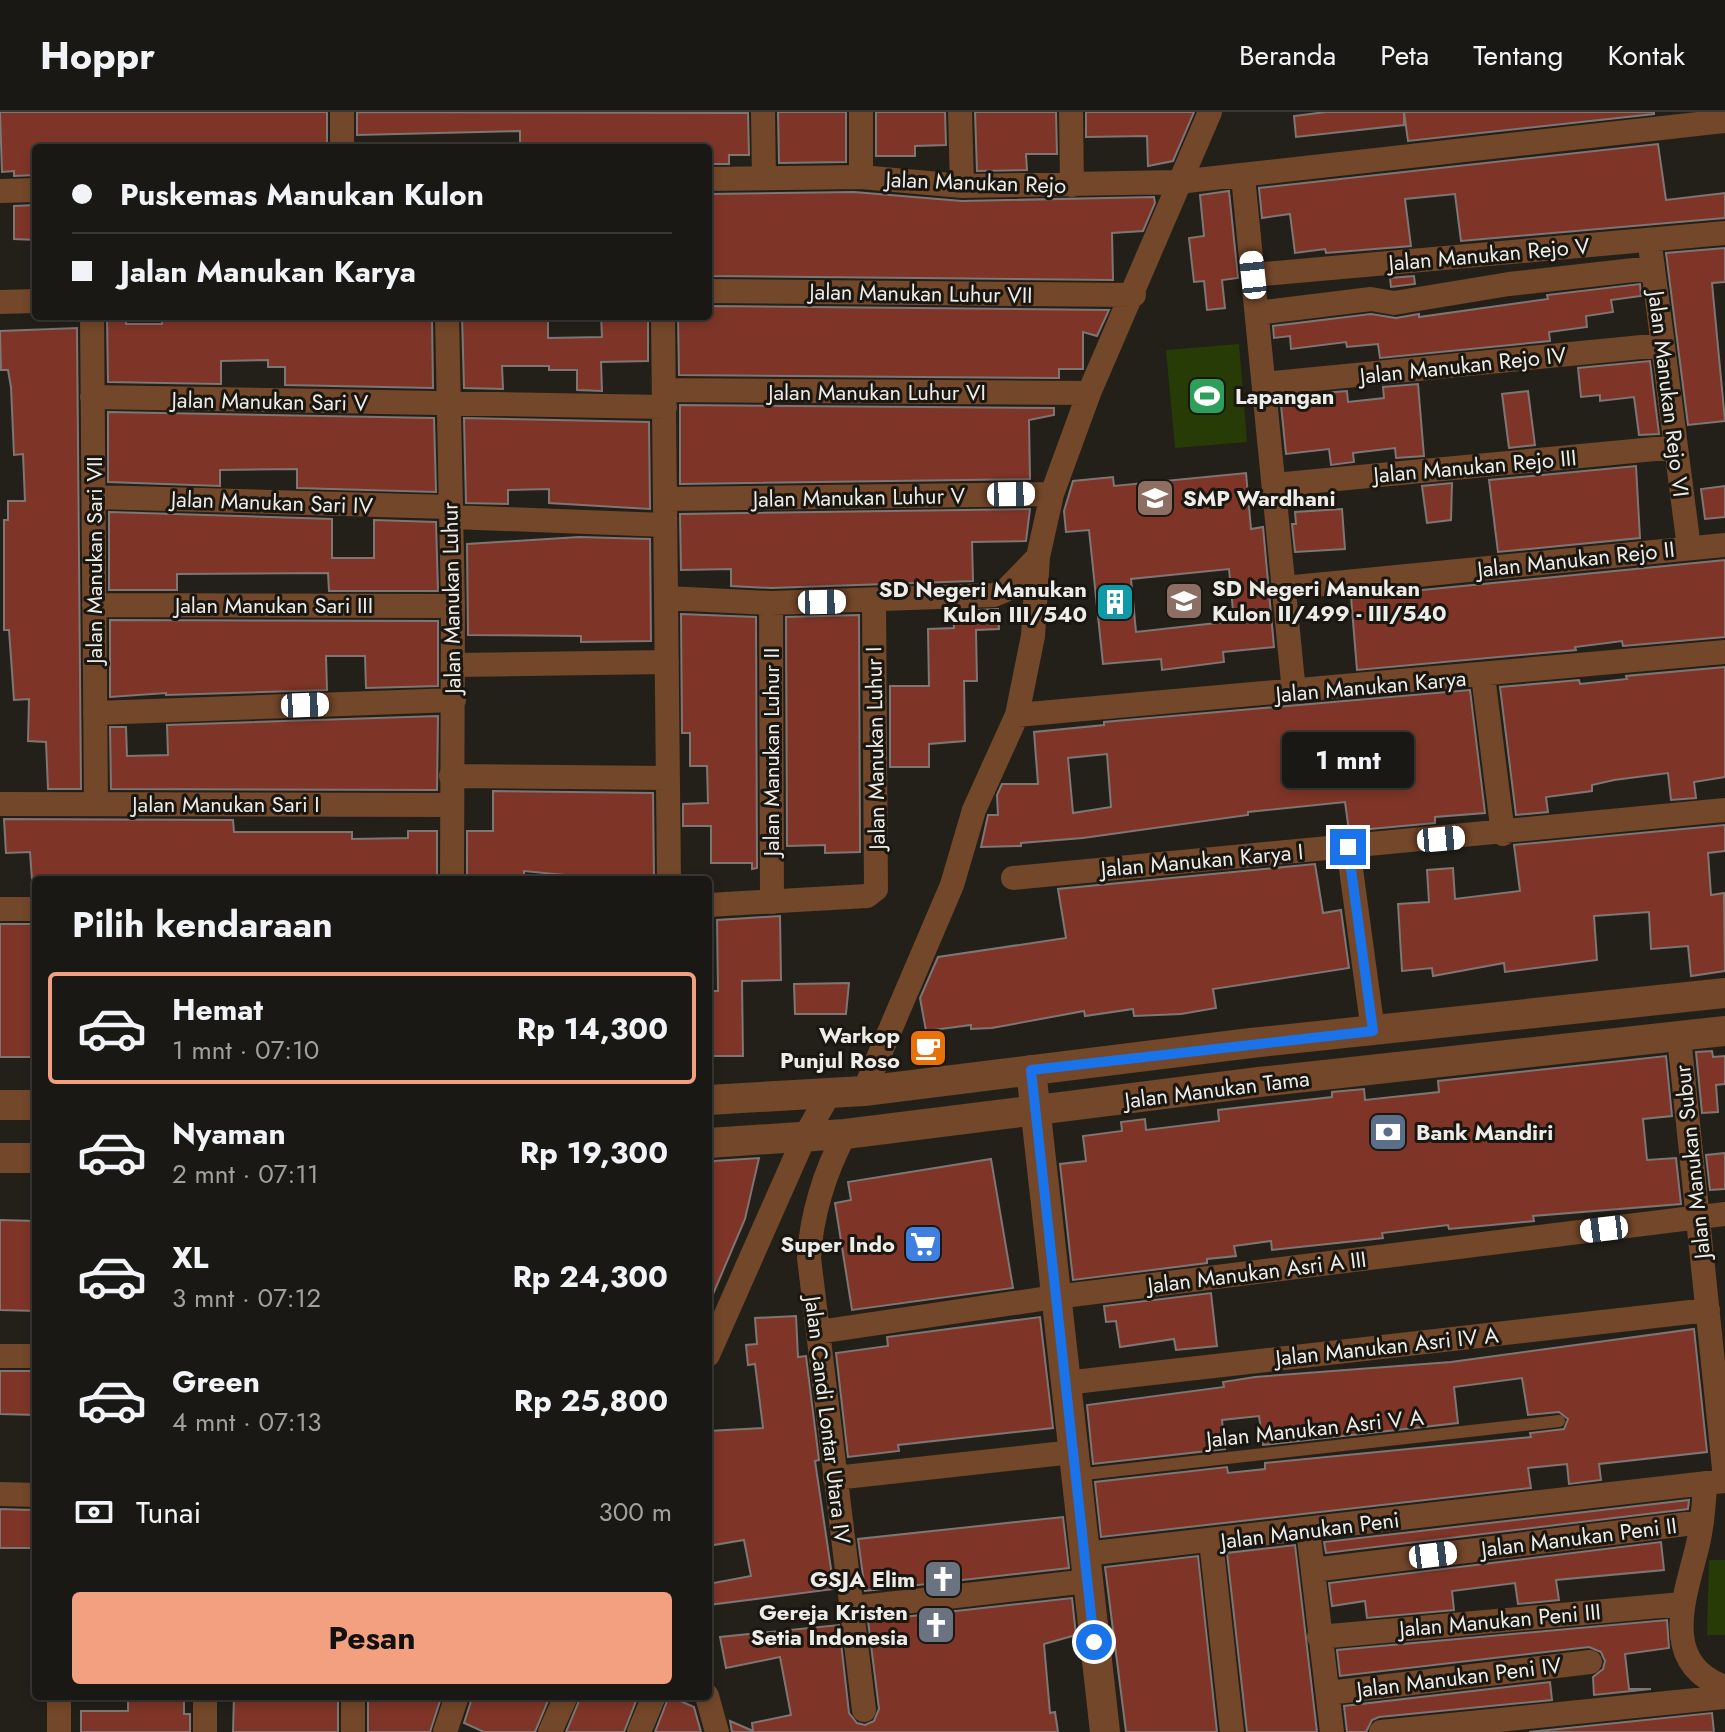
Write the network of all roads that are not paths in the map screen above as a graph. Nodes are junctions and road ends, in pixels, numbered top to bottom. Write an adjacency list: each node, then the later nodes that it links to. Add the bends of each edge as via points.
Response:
1 (342, 112): 8 (street)
2 (763, 112): 11 (street)
3 (861, 112): 9 (street)
4 (960, 112): 15 (street)
5 (1071, 112): 14 (street)
6 (1210, 112): 13 (street)
7 (1725, 121): 10 (street, Jalan Manukan Rejo)
8 (342, 144)
9 (861, 177): 11 (street, Jalan Manukan Rejo); 15 (street, Jalan Manukan Rejo)
10 (1243, 177): 13 (street, Jalan Manukan Rejo); 21 (street)
11 (764, 178): 12 (street, Jalan Manukan Rejo)
12 (712, 179)
13 (1178, 182): 14 (street, Jalan Manukan Rejo); 23 (street)
14 (1072, 185): 15 (street, Jalan Manukan Rejo)
15 (962, 186)
16 (32, 190): 17 (street)
17 (0, 191)
18 (1725, 233): 19 (street, Jalan Manukan Rejo V)
19 (1649, 241): 20 (street, Jalan Manukan Rejo VI); 21 (street, Jalan Manukan Rejo V)
20 (1652, 268): 26 (street, Jalan Manukan Rejo V, via 1394,303 1371,299); 30 (street, Jalan Manukan Rejo VI)
21 (1253, 275): 26 (street)
22 (712, 291): 23 (street, Jalan Manukan Luhur VII)
23 (1134, 295): 32 (street)
24 (32, 301): 25 (street)
25 (0, 302)
26 (1257, 313): 31 (street)
27 (92, 320): 33 (street, Jalan Manukan Sari VII)
28 (447, 320): 35 (street, Jalan Manukan Luhur)
29 (663, 320): 34 (street)
30 (1662, 345): 31 (street, Jalan Manukan Rejo IV); 36 (street, Jalan Manukan Rejo VI)
31 (1264, 384): 37 (street)
32 (1089, 393): 34 (street, Jalan Manukan Luhur VI); 38 (street)
33 (92, 397): 35 (street, Jalan Manukan Sari V); 39 (street, Jalan Manukan Sari VII)
34 (665, 399): 35 (street, Jalan Manukan Luhur VI); 40 (street)
35 (448, 404): 41 (street, Jalan Manukan Luhur)
36 (1676, 447): 37 (street, Jalan Manukan Rejo III); 44 (street, Jalan Manukan Rejo VI)
37 (1274, 485): 46 (street)
38 (1052, 494): 40 (street, Jalan Manukan Luhur V); 45 (street)
39 (95, 497): 41 (street, Jalan Manukan Sari IV); 50 (street, Jalan Manukan Sari VII)
40 (666, 499): 42 (street)
41 (450, 512): 42 (street, Jalan Manukan Sari IV); 51 (street, Jalan Manukan Luhur)
42 (665, 525): 47 (street)
43 (1725, 545): 44 (street, Jalan Manukan Rejo II)
44 (1689, 548): 46 (street, Jalan Manukan Rejo II)
45 (1038, 557): 48 (street, via 1006,590 994,595); 59 (street, via 1033,636)
46 (1284, 588): 56 (street)
47 (667, 598): 49 (street); 53 (street)
48 (874, 601): 49 (street); 71 (street, Jalan Manukan Luhur I, via 877,884 873,893)
49 (771, 603): 71 (street, Jalan Manukan Luhur II)
50 (94, 605): 51 (street, Jalan Manukan Sari III); 58 (street, Jalan Manukan Sari VII)
51 (453, 606): 54 (street, Jalan Manukan Luhur)
52 (1725, 652): 55 (street, Jalan Manukan Karya)
53 (667, 662): 54 (street); 61 (street)
54 (454, 665): 57 (street, Jalan Manukan Luhur)
55 (1483, 676): 56 (street, Jalan Manukan Karya); 66 (street)
56 (1294, 692): 59 (street, Jalan Manukan Karya)
57 (454, 700): 58 (street); 60 (street, Jalan Manukan Luhur)
58 (95, 713): 62 (street, Jalan Manukan Sari VII)
59 (1017, 715): 82 (street, via 974,810 952,885)
60 (451, 776): 61 (street); 64 (street, Jalan Manukan Luhur)
61 (668, 778): 69 (street)
62 (96, 803): 63 (street, Jalan Manukan Sari I); 64 (street, Jalan Manukan Sari I)
63 (0, 804)
64 (451, 805): 68 (street, Jalan Manukan Luhur)
65 (1725, 810): 66 (street, Jalan Manukan Karya I)
66 (1503, 834): 67 (street, Jalan Manukan Karya I)
67 (1348, 847): 70 (street, Jalan Manukan Karya I); 76 (street)
68 (452, 876)
69 (669, 876)
70 (1013, 878)
71 (772, 902): 72 (street)
72 (712, 905)
73 (0, 909): 74 (street)
74 (32, 909)
75 (1725, 993): 76 (street, Jalan Manukan Tama)
76 (1373, 1031): 79 (street, Jalan Manukan Tama)
77 (1725, 1031): 78 (street, Jalan Manukan Tama)
78 (1679, 1037): 81 (street, Jalan Manukan Tama); 94 (street, Jalan Manukan Subur)
79 (1251, 1043): 80 (street, Jalan Manukan Tama); 81 (street)
80 (1031, 1070): 82 (street, Jalan Manukan Tama); 87 (street)
81 (1259, 1082): 87 (street, Jalan Manukan Tama)
82 (864, 1091): 83 (street, Jalan Manukan Tama)
83 (829, 1094): 84 (street, Jalan Manukan Tama); 89 (street)
84 (712, 1100)
85 (0, 1105): 86 (street)
86 (32, 1105)
87 (1035, 1113): 88 (street, Jalan Manukan Tama); 95 (street)
88 (845, 1134): 89 (street, Jalan Manukan Tama); 97 (street, Jalan Candi Lontar Utara IV, via 827,1173 810,1240)
89 (804, 1138): 90 (street, Jalan Manukan Tama); 98 (street)
90 (712, 1143)
91 (0, 1158): 92 (street)
92 (32, 1158)
93 (1725, 1214): 94 (street, Jalan Manukan Asri A III)
94 (1698, 1217): 95 (street, Jalan Manukan Asri A III); 96 (street, Jalan Manukan Subur)
95 (1055, 1297): 97 (street, Jalan Manukan Asri A III); 101 (street)
96 (1708, 1310): 101 (street, Jalan Manukan Asri IV A); 105 (street, Jalan Manukan Subur)
97 (818, 1332): 104 (street, Jalan Candi Lontar Utara IV)
98 (712, 1346)
99 (0, 1356): 100 (street)
100 (32, 1356)
101 (1065, 1383): 103 (street)
102 (1559, 1421): 103 (lane, Jalan Manukan Asri V A)
103 (1074, 1463): 104 (street); 111 (street)
104 (835, 1478): 114 (street, Jalan Candi Lontar Utara IV)
105 (1718, 1481): 108 (street, Jalan Manukan Subur); 109 (street, Jalan Manukan Peni)
106 (0, 1494): 107 (street)
107 (32, 1495)
108 (1702, 1522): 112 (street, Jalan Manukan Peni II); 113 (street, Jalan Manukan Subur)
109 (1308, 1530): 110 (street, Jalan Manukan Peni); 112 (street)
110 (1211, 1541): 111 (street, Jalan Manukan Peni); 138 (street)
111 (1086, 1568): 114 (street, Jalan Manukan Peni); 137 (street)
112 (1313, 1570): 115 (street)
113 (1682, 1604): 115 (street, Jalan Manukan Peni III); 117 (street, Jalan Manukan Subur, via 1682,1641 1690,1663 1701,1677)
114 (852, 1608): 127 (street, Jalan Candi Lontar Utara IV)
115 (1319, 1637): 118 (street)
116 (1590, 1662): 118 (street, Jalan Manukan Peni IV)
117 (1725, 1687)
118 (1328, 1693): 139 (street)
119 (1725, 1697): 128 (street)
120 (59, 1700): 130 (street)
121 (205, 1700): 131 (street)
122 (353, 1700): 132 (street)
123 (456, 1700): 133 (street)
124 (564, 1700): 134 (street)
125 (652, 1700): 135 (street)
126 (708, 1700): 136 (street)
127 (864, 1710)
128 (1534, 1725): 129 (street)
129 (1438, 1729): 140 (street)
130 (59, 1732)
131 (205, 1732)
132 (353, 1732)
133 (445, 1732)
134 (550, 1732)
135 (639, 1732)
136 (717, 1732)
137 (1105, 1732)
138 (1232, 1732)
139 (1332, 1732)
140 (1381, 1732)

